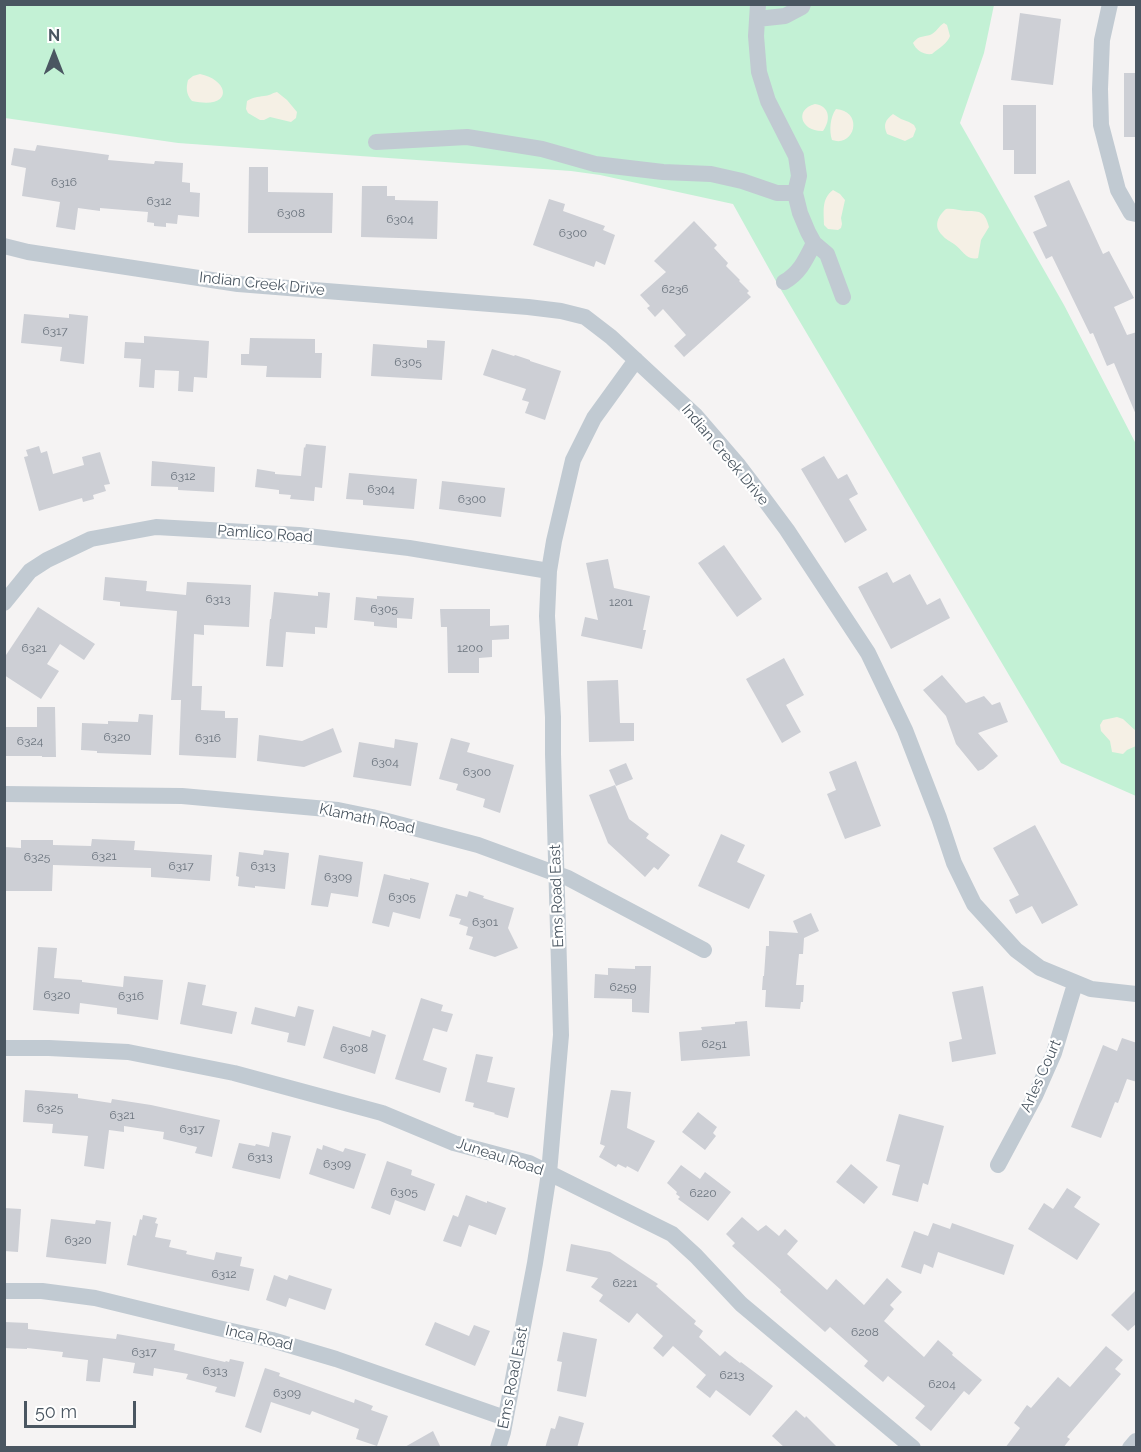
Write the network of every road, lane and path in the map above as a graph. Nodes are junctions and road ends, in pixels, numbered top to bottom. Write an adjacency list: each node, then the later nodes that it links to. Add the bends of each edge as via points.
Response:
1 (803, 4): 3 (street, via 785,16)
2 (1110, 4): 6 (street, via 1102,40 1101,125 1118,190)
3 (757, 12): 5 (street, via 759,72 768,101 796,156 799,176)
4 (376, 142): 5 (street, via 468,137 542,149 595,164 711,174 777,193)
5 (795, 193): 7 (street)
6 (1135, 217)
7 (814, 243): 9 (street, via 799,271); 10 (street, via 826,254)
8 (4, 246): 11 (street, Indian Creek Drive, via 238,284 561,311 585,317)
9 (784, 282)
10 (843, 297)
11 (636, 360): 12 (street, Ems Road East, via 594,418 573,460); 17 (street, Indian Creek Drive, via 695,415 745,474 868,653 905,730 954,863 974,904 1016,950 1041,968)
12 (549, 571): 13 (street, Pamlico Road, via 409,548 156,527 91,539 47,560 30,571); 15 (street, Ems Road East, via 547,616)
13 (4, 603)
14 (4, 794): 15 (street, Klamath Road, via 182,796 338,810 478,845)
15 (556, 873): 16 (street, Klamath Road); 21 (street, Ems Road East, via 561,1035)
16 (704, 950)
17 (1075, 984): 18 (street, Indian Creek Drive, via 1091,990); 20 (street, Arles Court, via 1054,1053)
18 (1137, 994)
19 (4, 1048): 21 (street, Juneau Road, via 128,1052 234,1073 382,1113 454,1143 529,1163)
20 (998, 1165)
21 (549, 1173): 23 (street, Ems Road East); 26 (street, Juneau Road, via 672,1234 741,1304)
22 (4, 1290): 23 (street, Inca Road, via 95,1299 272,1340)
23 (505, 1418): 25 (street, Ems Road East)
24 (1137, 1441): 27 (street)
25 (498, 1448)
26 (913, 1448)
27 (1130, 1448)

